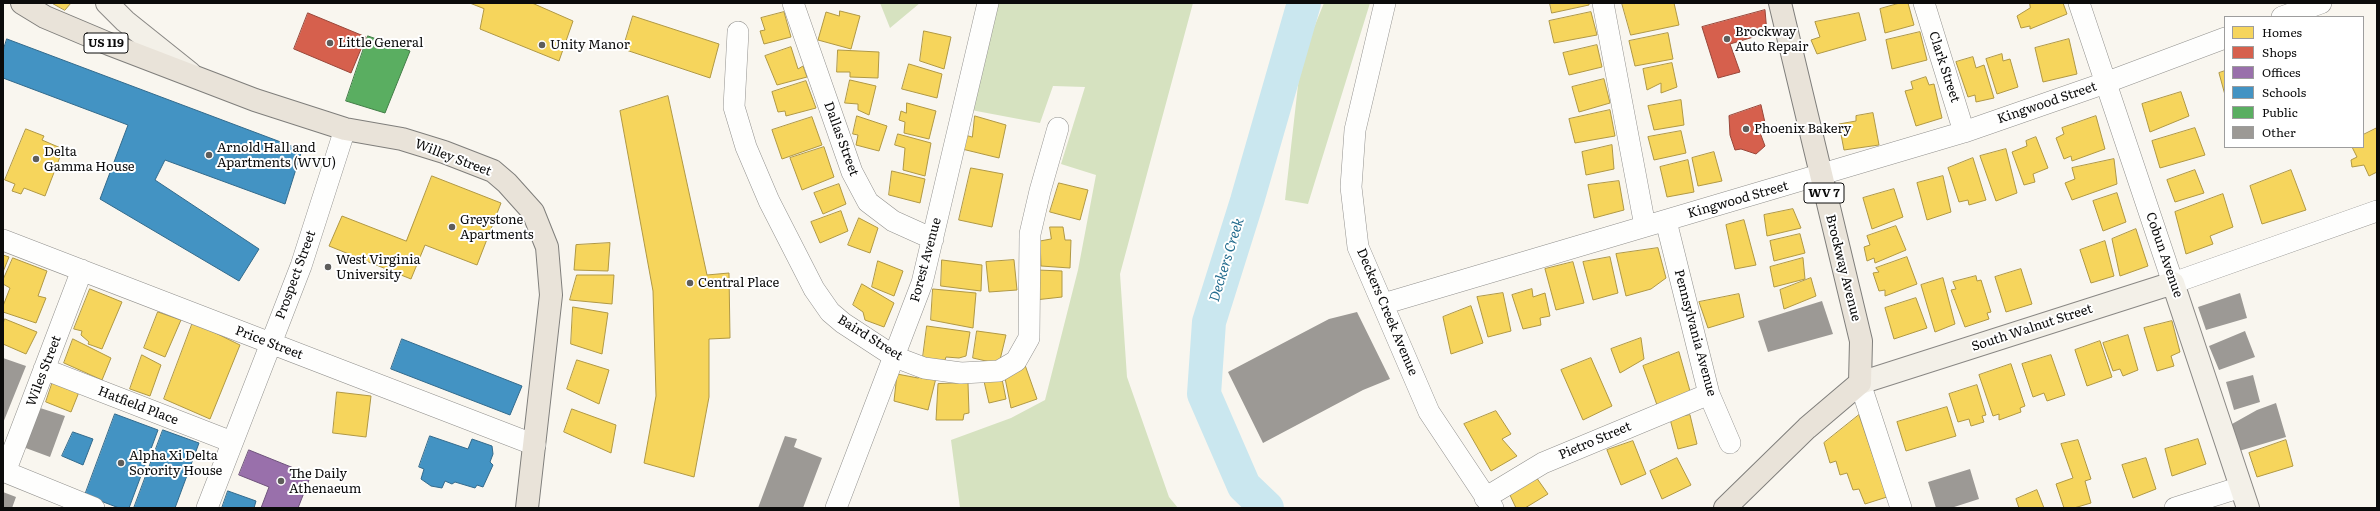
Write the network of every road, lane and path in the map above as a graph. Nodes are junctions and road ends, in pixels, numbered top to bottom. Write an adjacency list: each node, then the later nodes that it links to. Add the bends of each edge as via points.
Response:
1 (22, 3): 14 (main road, US 119, via 45,17)
2 (107, 3): 14 (street, via 125,21)
3 (793, 3): 23 (street, Dallas Street, via 852,172 868,202 893,221)
4 (988, 3): 23 (street, Forest Avenue)
5 (1385, 3): 27 (street, Deckers Creek Avenue, via 1355,130 1351,187 1358,247)
6 (1603, 3): 22 (street)
7 (1780, 3): 19 (main road, Brockway Avenue / WV 7)
8 (1924, 3): 18 (street, Clark Street)
9 (2079, 3): 15 (street, Cobun Avenue)
10 (2321, 3): 11 (street)
11 (2285, 16)
12 (738, 32): 29 (street, Baird Street, via 734,107 746,147 769,201 814,289 830,312)
13 (2224, 38): 15 (street, Kingwood Street)
14 (192, 75): 17 (main road, Willey Street / US 119, via 255,100)
15 (2105, 83): 18 (street, Kingwood Street); 26 (street, Cobun Avenue)
16 (1058, 128): 29 (street, Baird Street, via 1030,234 1029,338 1016,361 999,371 961,373 924,368)
17 (345, 129): 28 (street, Prospect Street, via 301,266); 35 (main road, Willey Street / US 119, via 402,139 493,171 533,212 547,247 550,295)
18 (1964, 132): 19 (street, Kingwood Street)
19 (1820, 176): 21 (street, Kingwood Street); 31 (main road, Brockway Avenue / WV 7, via 1861,341)
20 (2377, 211): 26 (street, South Walnut Street)
21 (1666, 221): 22 (street, Kingwood Street); 32 (street, Pennsylvania Avenue)
22 (1646, 226): 27 (street, Kingwood Street)
23 (933, 239): 29 (street, Forest Avenue, via 922,283)
24 (3, 240): 25 (street, Price Street)
25 (82, 270): 28 (street, Price Street); 30 (street, Wiles Street)
26 (2173, 283): 31 (street, South Walnut Street); 37 (street, Cobun Avenue)
27 (1383, 304): 38 (street, Deckers Creek Avenue, via 1429,412)
28 (270, 344): 33 (street, Prospect Street); 35 (street, Price Street)
29 (895, 357): 42 (street, Forest Avenue)
30 (44, 369): 33 (street, Hatfield Place); 36 (street, Wiles Street)
31 (1860, 383): 43 (main road, South Walnut Street, via 1806,428); 44 (street, Brockway Avenue)
32 (1709, 394): 34 (street, Pennsylvania Avenue); 38 (street, Pietro Street, via 1542,463)
33 (232, 442): 40 (street, Prospect Street)
34 (1730, 443)
35 (535, 445): 41 (main road, Willey Street / US 119)
36 (4, 472): 39 (street)
37 (2242, 487): 45 (street); 46 (street, Cobun Avenue)
38 (1489, 503)
39 (94, 508)
40 (207, 508)
41 (527, 508)
42 (836, 508)
43 (1725, 508)
44 (1901, 508)
45 (2175, 508)
46 (2248, 508)

